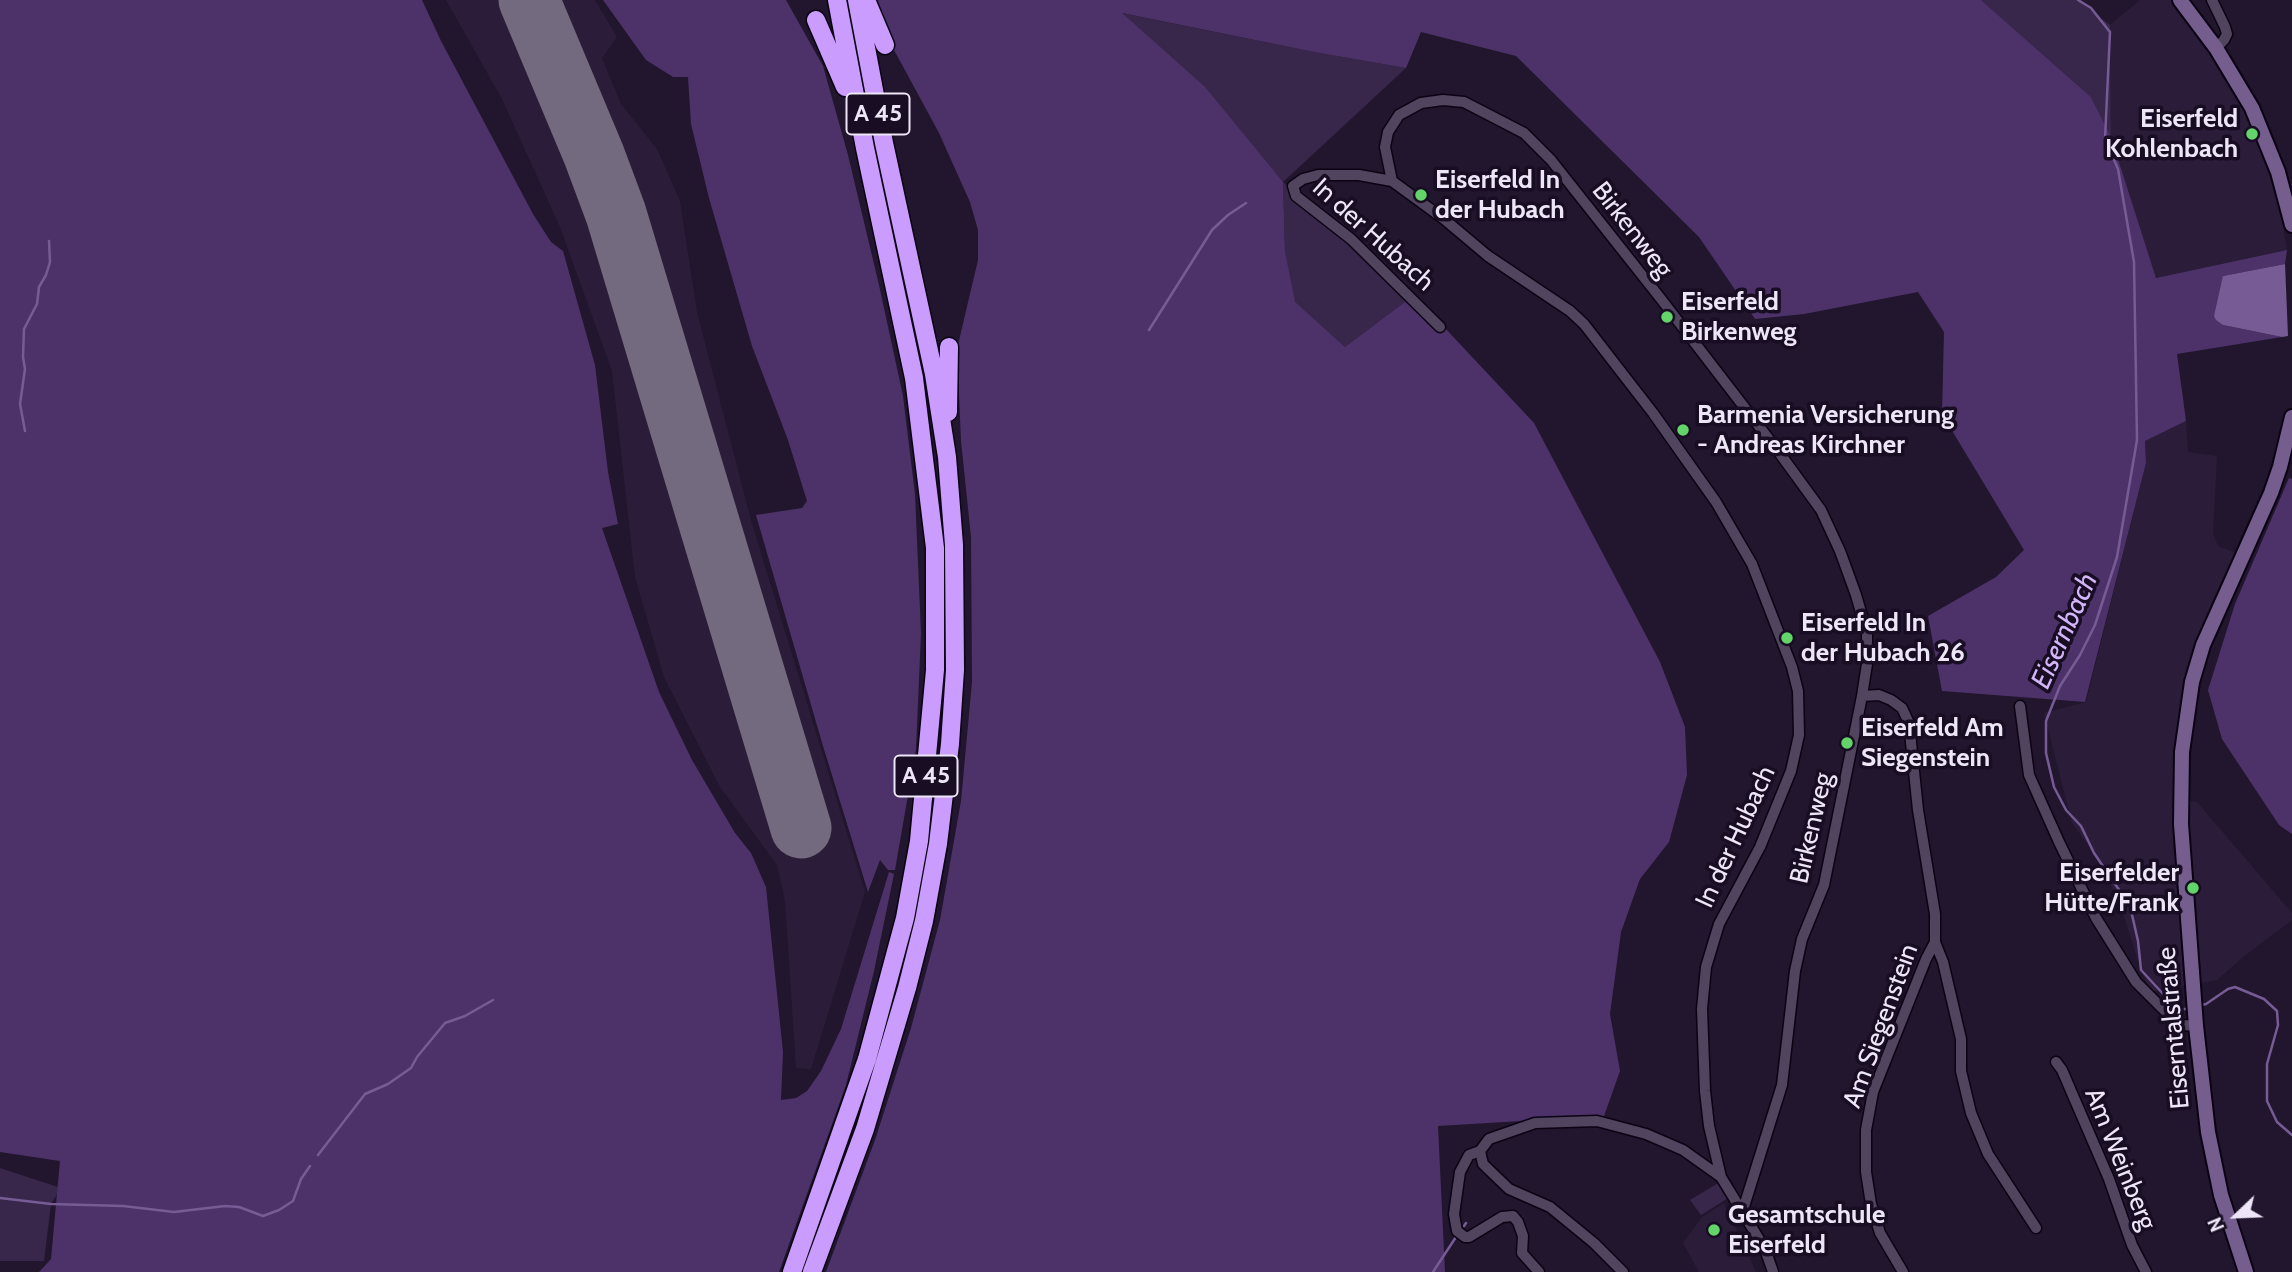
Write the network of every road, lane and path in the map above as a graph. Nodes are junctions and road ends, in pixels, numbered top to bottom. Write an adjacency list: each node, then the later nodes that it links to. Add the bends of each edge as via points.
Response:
1 (837, 0): 9 (highway, A 45)
2 (857, 0): 15 (highway, A 45)
3 (866, 0): 7 (highway)
4 (2180, 0): 8 (main road)
5 (2211, 0): 8 (street, via 2227,34)
6 (816, 20): 9 (highway)
7 (884, 45)
8 (2216, 48): 11 (main road, via 2266,140)
9 (864, 148): 25 (highway, A 45, via 914,378 926,461 935,548 935,670 919,841 905,918 867,1059)
10 (1392, 181): 12 (street, In der Hubach, via 1318,175 1297,182 1293,191 1351,239); 16 (street, Birkenweg, via 1385,147 1388,132 1399,115 1430,101 1464,102 1497,117 1524,133 1551,160 1821,510 1867,633); 22 (street, In der Hubach, via 1584,324 1716,502 1752,564 1792,667 1798,691 1799,735 1791,771 1719,924 1706,967 1702,1009 1705,1091)
11 (2292, 225)
12 (1440, 327)
13 (949, 347): 15 (highway)
14 (2292, 417): 19 (main road, Eiserntalstraße, via 2271,493 2203,645 2185,718 2181,824)
15 (947, 457): 26 (highway, A 45, via 956,670 938,844 924,921 884,1068)
16 (1862, 696): 18 (street, Am Siegenstein, via 1891,699 1909,723); 23 (street, Birkenweg, via 1824,886 1802,939 1795,971 1782,1085)
17 (2020, 706): 19 (street, via 2029,775 2102,929 2136,982 2175,1021 2183,1025)
18 (1935, 942): 24 (street, via 1961,1039 1961,1071 1971,1114 1987,1154); 30 (street, Am Siegenstein, via 1873,1092 1866,1130 1871,1204)
19 (2195, 1013): 32 (main road, Eiserntalstraße, via 2213,1164)
20 (2056, 1062): 31 (street, Am Weinberg)
21 (1480, 1151): 22 (street, via 1489,1139 1535,1122 1597,1121 1683,1150); 27 (street, via 1469,1155 1460,1172 1457,1231 1469,1237 1502,1217 1513,1216 1523,1236 1522,1253); 28 (street, via 1483,1164 1509,1189 1550,1207)
22 (1721, 1177): 23 (street)
23 (1742, 1213): 29 (street, via 1765,1249)
24 (2036, 1228)
25 (792, 1272)
26 (812, 1272)
27 (1539, 1272)
28 (1623, 1272)
29 (1773, 1272)
30 (1903, 1272)
31 (2146, 1272)
32 (2246, 1272)

